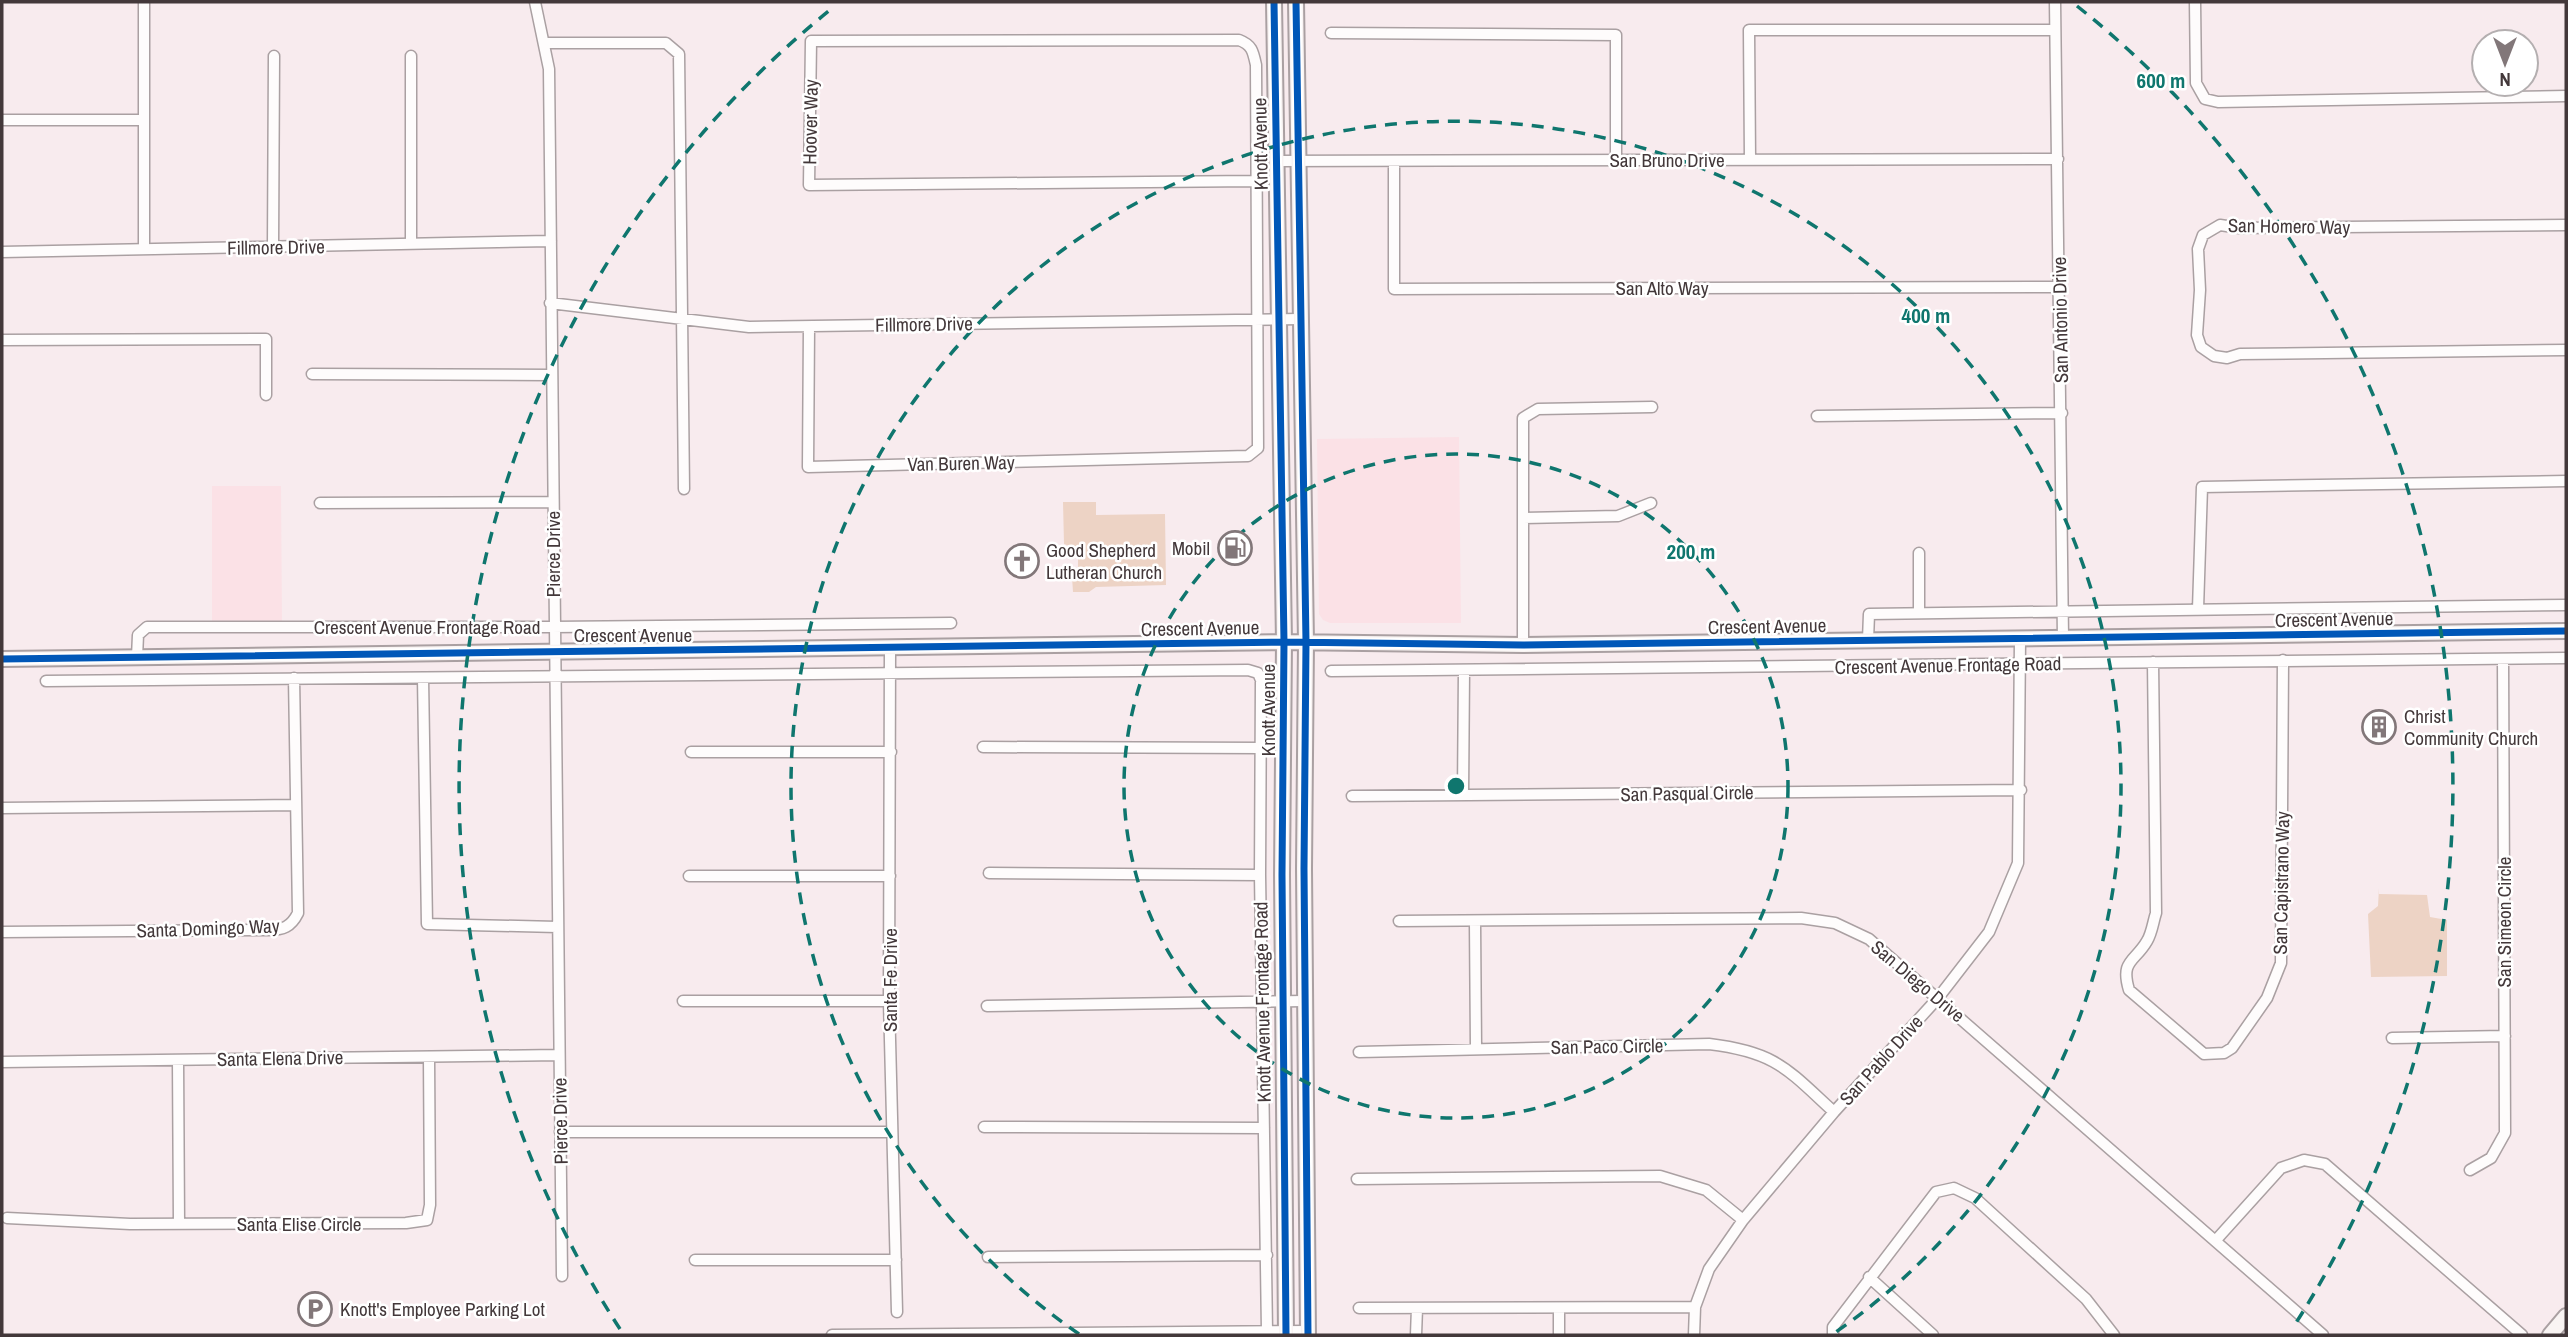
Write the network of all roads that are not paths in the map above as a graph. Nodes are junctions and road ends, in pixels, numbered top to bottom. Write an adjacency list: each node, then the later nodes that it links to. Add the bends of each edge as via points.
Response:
1 (144, 2): 14 (street)
2 (536, 2): 9 (street, Pierce Drive)
3 (1274, 2): 18 (main road, Knott Avenue)
4 (1296, 2): 19 (main road, Knott Avenue)
5 (2055, 2): 7 (street, San Antonio Drive)
6 (2195, 2): 12 (street, via 2196,83 2205,99)
7 (2055, 30): 15 (street, San Antonio Drive); 17 (street, via 1749,30)
8 (1331, 33): 16 (street, via 1616,35)
9 (546, 43): 23 (street, Pierce Drive); 30 (street, via 674,43 680,60)
10 (274, 56): 25 (street)
11 (411, 56): 24 (street)
12 (2566, 96)
13 (2, 120): 14 (street)
14 (144, 120): 26 (street)
15 (2058, 159): 17 (street, San Bruno Drive); 28 (street, San Antonio Drive)
16 (1616, 160): 17 (street, San Bruno Drive); 20 (street, San Bruno Drive)
17 (1750, 160)
18 (1276, 161): 19 (street, San Bruno Drive); 31 (main road, Knott Avenue)
19 (1298, 161): 20 (street, San Bruno Drive); 32 (main road, Knott Avenue)
20 (1394, 161): 28 (street, San Alto Way, via 1394,289)
21 (1254, 181): 21 (street, Hoover Way, via 809,186 811,41 1239,40 1253,50 1256,65); 33 (street)
22 (2566, 225): 36 (street, San Homero Way, via 2220,225 2203,235 2198,249 2197,335 2201,347 2227,358 2240,354)
23 (551, 241): 24 (street, Fillmore Drive); 29 (street, Pierce Drive)
24 (411, 244): 25 (street, Fillmore Drive)
25 (273, 247): 26 (street, Fillmore Drive)
26 (144, 249): 27 (street, Fillmore Drive)
27 (2, 252)
28 (2059, 287): 41 (street, San Antonio Drive)
29 (550, 303): 30 (street, Fillmore Drive); 38 (street, Pierce Drive)
30 (682, 317): 34 (street, Fillmore Drive, via 749,327); 46 (street)
31 (1278, 319): 32 (street, Fillmore Drive); 33 (street, Fillmore Drive); 43 (main road, Knott Avenue)
32 (1299, 319): 44 (main road, Knott Avenue)
33 (1258, 320): 34 (street, Fillmore Drive); 34 (street, Van Buren Way, via 1258,447 1254,453 808,467)
34 (809, 327)
35 (2, 340): 39 (street, via 266,339)
36 (2566, 350)
37 (312, 374): 38 (street)
38 (551, 375): 47 (street, Pierce Drive)
39 (266, 395)
40 (1652, 407): 50 (street, via 1538,409 1523,418)
41 (2063, 413): 42 (street); 54 (street, San Antonio Drive)
42 (1817, 416)
43 (1280, 448): 44 (main road); 62 (main road, Knott Avenue)
44 (1302, 448): 63 (main road, Knott Avenue)
45 (2566, 481): 53 (street, via 2202,487)
46 (684, 489)
47 (553, 502): 48 (street); 57 (street, Pierce Drive)
48 (320, 503)
49 (1651, 503): 50 (street, via 1618,516)
50 (1523, 518): 64 (street)
51 (1919, 553): 55 (street)
52 (2566, 605): 53 (street, Crescent Avenue Frontage Road)
53 (2198, 609): 54 (street, Crescent Avenue Frontage Road)
54 (2062, 610): 55 (street, Crescent Avenue Frontage Road); 59 (street, San Antonio Drive)
55 (1919, 611): 60 (street, Crescent Avenue Frontage Road, via 1869,614)
56 (951, 623): 57 (street, Crescent Avenue Frontage Road)
57 (553, 627): 66 (street, Pierce Drive); 67 (street, Crescent Avenue Frontage Road, via 147,627 138,635)
58 (2566, 631): 59 (main road, Crescent Avenue)
59 (2063, 638): 61 (main road, Crescent Avenue)
60 (1868, 640): 61 (main road, Crescent Avenue); 64 (main road, Crescent Avenue)
61 (2020, 640): 73 (street, San Pablo Drive)
62 (1284, 642): 63 (main road, Crescent Avenue); 65 (main road, Crescent Avenue); 100 (main road, Knott Avenue)
63 (1306, 642): 64 (main road, Crescent Avenue); 102 (main road, Knott Avenue)
64 (1523, 645)
65 (890, 649): 66 (main road, Crescent Avenue); 76 (street, Santa Fe Drive)
66 (553, 652): 67 (main road, Crescent Avenue); 77 (street, Pierce Drive)
67 (137, 657): 69 (main road, Crescent Avenue)
68 (2566, 658): 70 (street, Crescent Avenue Frontage Road)
69 (2, 659)
70 (2503, 659): 71 (street, Crescent Avenue Frontage Road); 105 (street, San Simeon Circle)
71 (2283, 660): 72 (street, Crescent Avenue Frontage Road); 72 (street, San Capistrano Way, via 2281,963 2257,1014 2232,1048 2213,1055 2204,1054 2129,990 2125,977 2126,967 2148,940 2156,914)
72 (2153, 662): 73 (street, Crescent Avenue Frontage Road)
73 (2020, 664): 74 (street, Crescent Avenue Frontage Road); 85 (street, San Pablo Drive)
74 (1464, 670): 75 (street, Crescent Avenue Frontage Road); 86 (street)
75 (1331, 671)
76 (890, 674): 77 (street); 82 (street, Knott Avenue Frontage Road, via 1248,670 1258,673 1261,680); 84 (street, Santa Fe Drive)
77 (554, 677): 79 (street); 96 (street, Pierce Drive)
78 (294, 678): 79 (street); 80 (street); 88 (street, Santa Domingo Way)
79 (423, 678): 96 (street, via 427,924)
80 (46, 681)
81 (983, 747): 82 (street)
82 (1262, 748): 91 (street, Knott Avenue Frontage Road)
83 (691, 752): 84 (street)
84 (891, 752): 93 (street, Santa Fe Drive)
85 (2021, 790): 86 (street, San Pasqual Circle); 98 (street, San Pablo Drive, via 2018,863 1989,932)
86 (1463, 795): 87 (street, San Pasqual Circle)
87 (1352, 796)
88 (295, 804): 89 (street); 97 (street, Santa Domingo Way, via 298,913 292,924 281,930)
89 (2, 808)
90 (989, 873): 91 (street)
91 (1260, 875): 103 (street, Knott Avenue Frontage Road)
92 (689, 876): 93 (street)
93 (890, 876): 99 (street, Santa Fe Drive)
94 (1399, 921): 95 (street, San Diego Drive)
95 (1475, 923): 98 (street, San Diego Drive, via 1801,918 1835,923 1869,939); 107 (street)
96 (557, 927): 109 (street, Pierce Drive)
97 (2, 932)
98 (1938, 998): 113 (street, San Pablo Drive); 123 (street, San Diego Drive)
99 (889, 1000): 101 (street); 117 (street, Santa Fe Drive)
100 (1284, 1000): 102 (street); 103 (street); 137 (main road, Knott Avenue)
101 (683, 1001)
102 (1304, 1001): 138 (main road, Knott Avenue)
103 (1263, 1002): 104 (street); 115 (street, Knott Avenue Frontage Road)
104 (988, 1006)
105 (2505, 1036): 106 (street); 118 (street, San Simeon Circle, via 2505,1133 2491,1158)
106 (2392, 1038)
107 (1476, 1048): 108 (street, San Paco Circle); 113 (street, San Paco Circle, via 1709,1044 1746,1048 1781,1064)
108 (1359, 1052)
109 (558, 1055): 110 (street, Santa Elena Drive); 116 (street, Pierce Drive)
110 (429, 1057): 111 (street, Santa Elena Drive); 122 (street, Santa Elise Circle, via 427,1220)
111 (178, 1060): 112 (street, Santa Elena Drive); 122 (street)
112 (2, 1062)
113 (1834, 1112): 121 (street, San Pablo Drive)
114 (984, 1127): 115 (street)
115 (1264, 1128): 124 (street, Knott Avenue Frontage Road)
116 (560, 1132): 117 (street); 128 (street, Pierce Drive)
117 (892, 1132): 127 (street, Santa Fe Drive)
118 (2470, 1170)
119 (1357, 1179): 121 (street, via 1660,1176 1706,1190)
120 (7, 1218): 122 (street, Santa Elise Circle)
121 (1743, 1220): 130 (street, San Pablo Drive, via 1709,1269)
122 (179, 1224)
123 (2216, 1240): 139 (street, San Diego Drive); 147 (street, via 2280,1168 2304,1160 2325,1164)
124 (1267, 1255): 125 (street); 136 (street, Knott Avenue Frontage Road)
125 (988, 1257)
126 (695, 1260): 127 (street)
127 (896, 1260): 134 (street, Santa Fe Drive)
128 (562, 1276)
129 (1869, 1277): 144 (street, via 1833,1327); 145 (street); 146 (street, via 1936,1192 1954,1188 1975,1198 2086,1299)
130 (1695, 1307): 133 (street); 143 (street, San Pablo Drive)
131 (1359, 1308): 132 (street)
132 (1417, 1308): 133 (street); 141 (street)
133 (1559, 1308): 142 (street)
134 (897, 1312)
135 (2566, 1316): 148 (main road)
136 (1267, 1331): 137 (street); 140 (street)
137 (1286, 1333): 138 (street)
138 (1308, 1333)
139 (2319, 1334)
140 (832, 1335)
141 (1416, 1335)
142 (1559, 1335)
143 (1694, 1335)
144 (1833, 1335)
145 (1933, 1335)
146 (2114, 1335)
147 (2522, 1335)
148 (2550, 1335)

